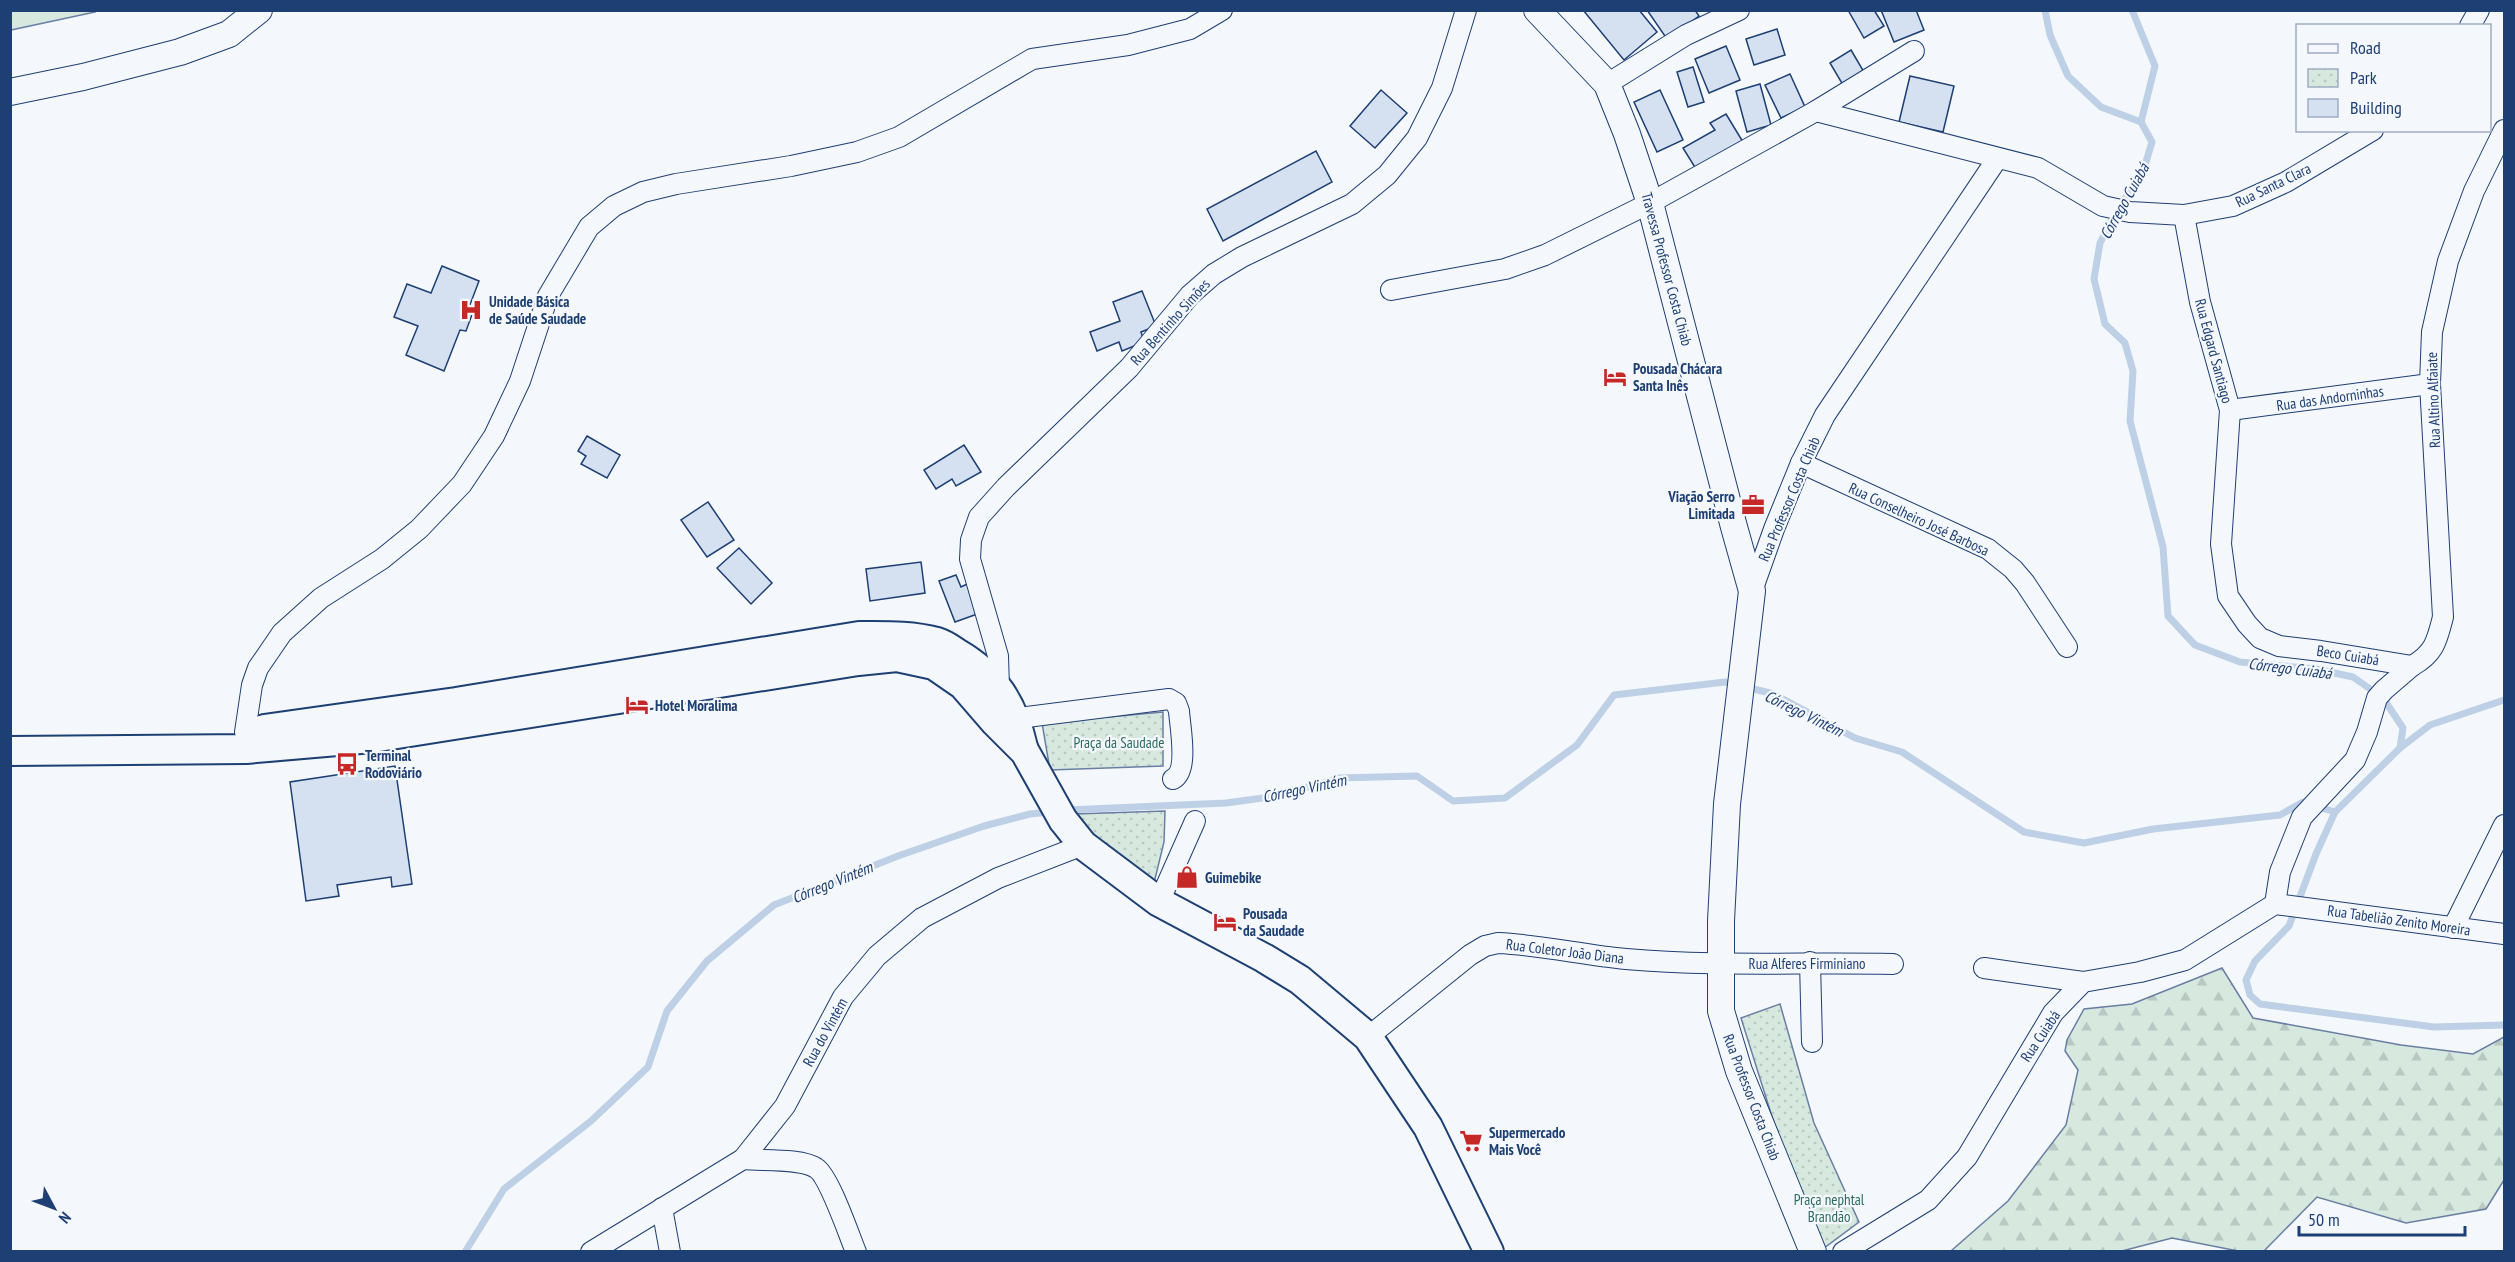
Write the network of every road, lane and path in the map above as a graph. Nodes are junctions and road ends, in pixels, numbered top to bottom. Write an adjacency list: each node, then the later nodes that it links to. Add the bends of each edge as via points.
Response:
1 (259, 10): 10 (street, via 229,34 180,52)
2 (1222, 10): 28 (street, via 1190,29 1128,45 1032,59 899,137 857,152 676,184 643,192 614,206 589,227 548,296 520,381 494,436 462,484 420,529 321,598 282,633 258,668)
3 (1466, 10): 25 (street, Rua Bentinho Simões, via 1442,88 1417,138 1387,175 1352,204 1214,274 1190,295 1130,368 980,517 971,540 970,559 998,656)
4 (1538, 10): 9 (street, Travessa Professor Costa Chiab)
5 (1739, 10): 9 (street, via 1686,34)
6 (2479, 10): 7 (street)
7 (2471, 24)
8 (1914, 51): 11 (street)
9 (1607, 84): 15 (street, Travessa Professor Costa Chiab)
10 (10, 92)
11 (1816, 111): 14 (street); 15 (street)
12 (2505, 130): 18 (street, Rua Altino Alfaiate, via 2474,191 2448,261 2432,332)
13 (2370, 132): 16 (street, Rua Santa Clara, via 2286,182 2232,206)
14 (1997, 159): 16 (street, Rua Santa Clara, via 2038,168 2103,206); 20 (street, Rua Professor Costa Chiab, via 1825,415)
15 (1650, 203): 17 (street, via 1545,255 1505,268); 21 (street, Travessa Professor Costa Chiab)
16 (2184, 215): 19 (street, Rua Edgard Santiago, via 2200,302)
17 (1391, 290)
18 (2430, 384): 19 (street, Rua das Andorninhas); 24 (street, Rua Altino Alfaiate, via 2443,616 2436,646)
19 (2230, 410): 22 (street, Rua Edgard Santiago, via 2221,544)
20 (1801, 463): 21 (street, Rua Professor Costa Chiab); 23 (street, Rua Conselheiro José Barbosa, via 1988,549 2025,583)
21 (1752, 591): 41 (street, Rua Professor Costa Chiab, via 1725,838)
22 (2228, 596): 24 (street, Beco Cuiabá, via 2260,638 2279,646)
23 (2067, 647)
24 (2415, 664): 36 (street, via 2381,694 2355,760 2302,817 2280,872)
25 (999, 688): 26 (main road, via 978,665 939,643 898,635 869,636); 27 (main road)
26 (458, 713): 27 (main road, via 897,657 934,665); 28 (main road); 29 (main road, via 372,738 258,748)
27 (1005, 720): 31 (street, via 1169,699 1179,711 1183,768); 34 (main road, via 1063,820)
28 (245, 732): 29 (main road)
29 (154, 749): 30 (main road)
30 (10, 751)
31 (1173, 779)
32 (1194, 821): 35 (street)
33 (2505, 825): 37 (street)
34 (1083, 845): 35 (main road); 46 (street, Rua do Vintém, via 998,878 922,918 878,956 843,998 785,1106)
35 (1159, 902): 44 (main road, via 1300,980)
36 (2284, 905): 37 (street, Rua Tabelião Zenito Moreira); 43 (street, via 2185,960)
37 (2453, 928): 38 (street, Rua Tabelião Zenito Moreira)
38 (2505, 934)
39 (1810, 962): 40 (street, Rua Alferes Firminiano); 41 (street, Rua Alferes Firminiano); 45 (street)
40 (1893, 963)
41 (1722, 964): 44 (street, Rua Coletor João Diana, via 1625,959 1498,943 1470,955); 52 (street, Rua Professor Costa Chiab, via 1721,1011 1739,1071)
42 (1983, 968): 43 (street)
43 (2083, 982): 53 (street, Rua Cuiabá, via 2048,1021 1967,1157 1928,1200)
44 (1368, 1036): 51 (main road, via 1428,1127)
45 (1812, 1042)
46 (743, 1159): 47 (street, Rua do Vintém); 50 (street, via 802,1163 817,1169)
47 (662, 1208): 48 (street, Rua do Vintém); 49 (street)
48 (591, 1251)
49 (670, 1251)
50 (856, 1251)
51 (1489, 1251)
52 (1813, 1251)
53 (1843, 1251)

